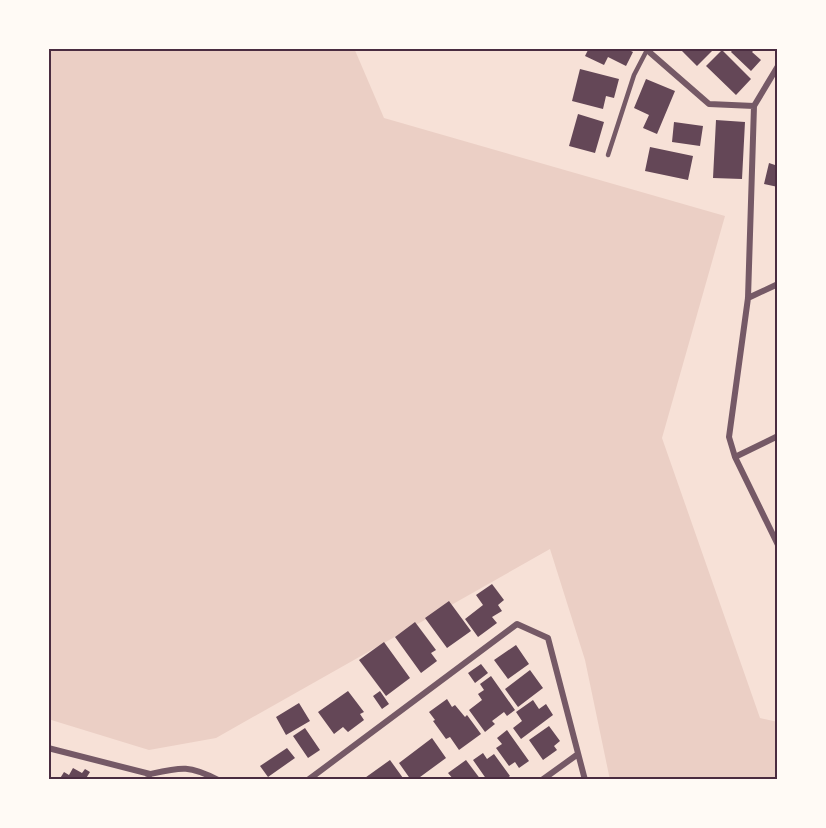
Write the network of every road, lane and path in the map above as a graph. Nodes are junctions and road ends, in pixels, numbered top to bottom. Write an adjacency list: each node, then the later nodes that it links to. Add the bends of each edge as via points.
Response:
1 (648, 49): 3 (street, via 709,104); 4 (lane, via 634,75)
2 (778, 66): 3 (street)
3 (754, 106): 6 (street)
4 (609, 155)
5 (778, 284): 6 (street)
6 (748, 298): 8 (street, via 729,437)
7 (778, 436): 8 (street)
8 (735, 457): 9 (street)
9 (778, 545)
10 (48, 748): 12 (street)
11 (578, 754): 14 (street, via 548,639 517,624); 15 (street); 16 (street)
12 (149, 777): 13 (street, via 188,768)
13 (218, 780)
14 (308, 780)
15 (542, 780)
16 (585, 780)

